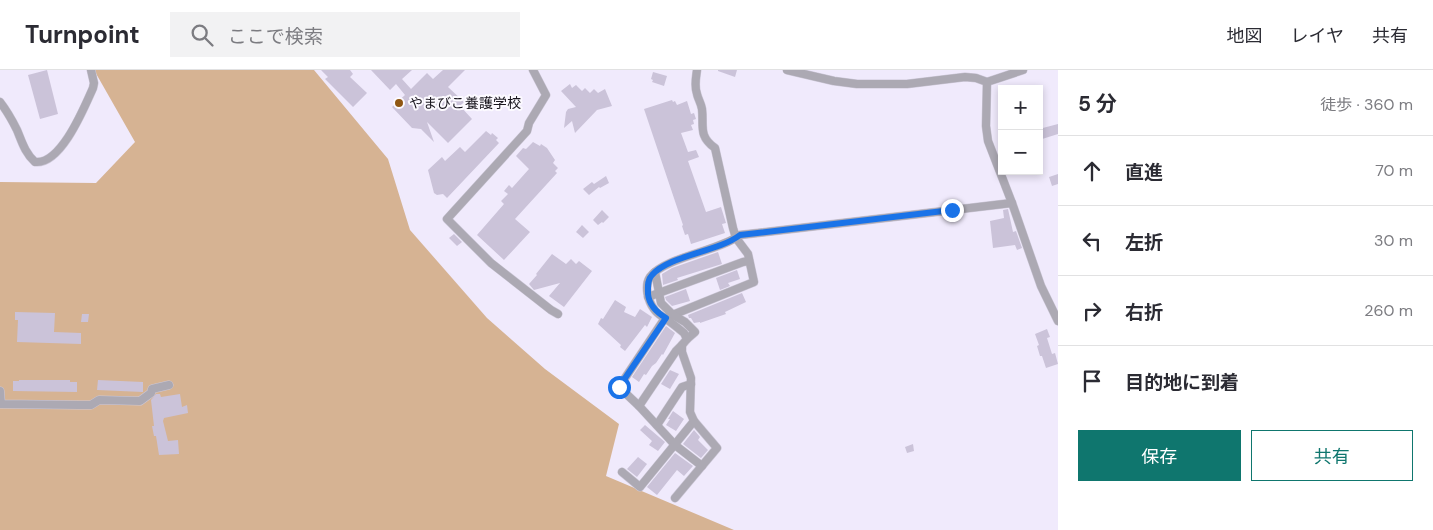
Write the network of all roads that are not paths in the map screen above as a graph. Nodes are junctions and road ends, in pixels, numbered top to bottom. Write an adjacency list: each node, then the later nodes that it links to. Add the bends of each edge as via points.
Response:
1 (91, 70): 7 (street, via 93,88 75,125 64,144 43,161 35,162 29,156)
2 (533, 70): 14 (street, via 546,95 527,131 447,219 491,263)
3 (697, 70): 9 (street, via 695,85 702,107 703,132 715,148)
4 (787, 70): 6 (street, via 857,84 907,84 965,77)
5 (1023, 70): 6 (street)
6 (987, 82): 8 (street, via 988,141)
7 (0, 102)
8 (1012, 203): 9 (street); 16 (street, via 1041,286)
9 (736, 238): 10 (street, via 748,254); 11 (street, via 672,262)
10 (749, 261): 12 (street); 15 (street, via 754,282)
11 (655, 272): 12 (street); 13 (street, via 649,280)
12 (659, 294): 13 (street); 15 (street)
13 (648, 297): 15 (street, via 655,311)
14 (558, 314)
15 (669, 316): 17 (street, via 684,333); 21 (street, via 619,387)
16 (1058, 321)
17 (684, 342): 18 (street, via 682,352); 21 (street)
18 (690, 384): 22 (street, via 690,412); 23 (street, via 682,387)
19 (169, 385): 20 (street, via 152,389 140,401 98,400 91,405 1,404)
20 (0, 391)
21 (639, 406): 23 (street)
22 (694, 421): 24 (street); 25 (street, via 717,448)
23 (657, 425): 24 (street)
24 (675, 445): 25 (street); 26 (street, via 640,487)
25 (702, 466): 27 (street)
26 (622, 472)
27 (675, 498)

